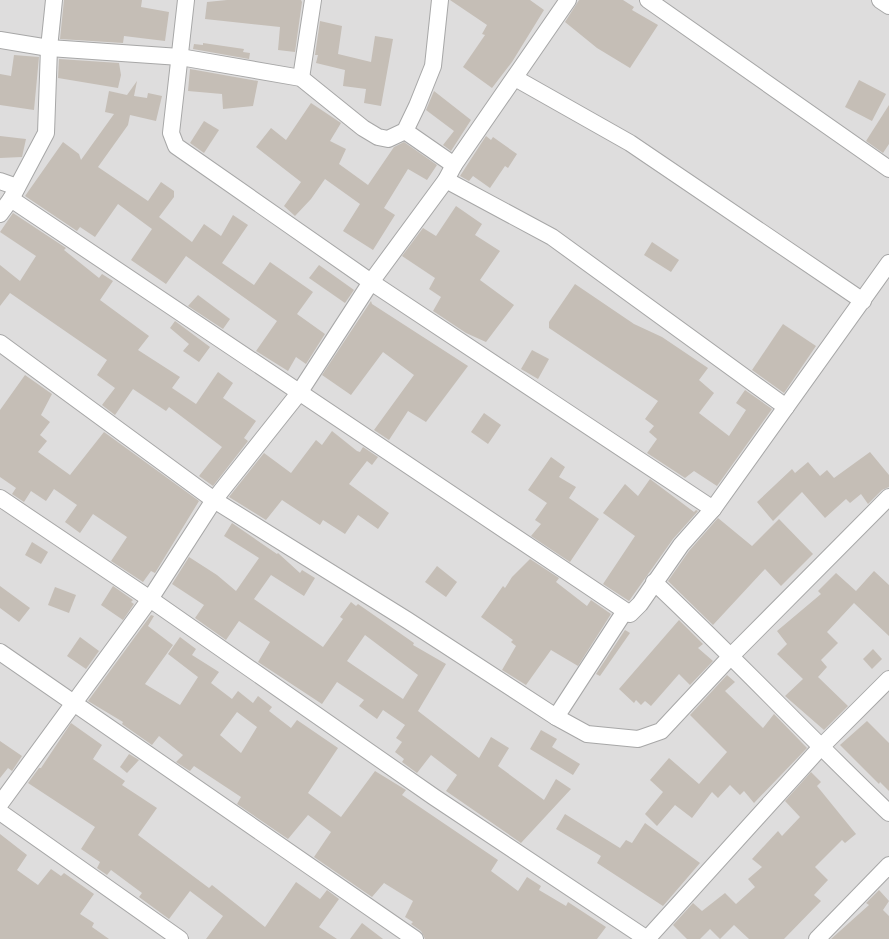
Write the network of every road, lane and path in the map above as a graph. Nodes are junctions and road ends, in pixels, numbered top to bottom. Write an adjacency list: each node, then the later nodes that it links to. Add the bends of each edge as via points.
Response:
1 (54, 0): 10 (street)
2 (186, 0): 11 (street)
3 (313, 0): 12 (street)
4 (440, 0): 14 (street, via 433,66)
5 (568, 0): 13 (street)
6 (648, 0): 16 (street)
7 (880, 0): 8 (street)
8 (889, 6)
9 (0, 40): 10 (street)
10 (49, 48): 11 (street); 19 (street, via 46,133)
11 (180, 57): 12 (street); 22 (street, via 171,133 176,146)
12 (301, 78): 14 (street, via 378,137 388,139)
13 (515, 78): 15 (street); 23 (street, via 630,143)
14 (405, 131): 15 (street)
15 (454, 165): 17 (street)
16 (889, 169)
17 (446, 180): 22 (street); 26 (street, via 552,237)
18 (0, 181): 19 (street)
19 (14, 193): 20 (street); 25 (street)
20 (0, 214)
21 (889, 263): 23 (street)
22 (371, 282): 25 (street); 30 (street)
23 (863, 301): 26 (street)
24 (0, 343): 29 (street)
25 (299, 392): 29 (street); 33 (street)
26 (786, 408): 30 (street)
27 (889, 497): 35 (street)
28 (0, 498): 32 (street)
29 (214, 500): 32 (street); 38 (street)
30 (713, 509): 31 (street)
31 (654, 582): 33 (street, via 640,604 630,614); 35 (street)
32 (150, 599): 37 (street); 46 (street, via 434,797)
33 (626, 612): 38 (street)
34 (0, 652): 37 (street)
35 (732, 655): 38 (street, via 661,730 638,739 587,734); 39 (street)
36 (889, 679): 39 (street)
37 (72, 703): 40 (street); 45 (street)
38 (556, 717)
39 (820, 748): 42 (street); 46 (street)
40 (0, 804)
41 (0, 812): 44 (street)
42 (889, 813)
43 (889, 865): 47 (street)
44 (180, 939)
45 (415, 939)
46 (647, 939)
47 (817, 939)

